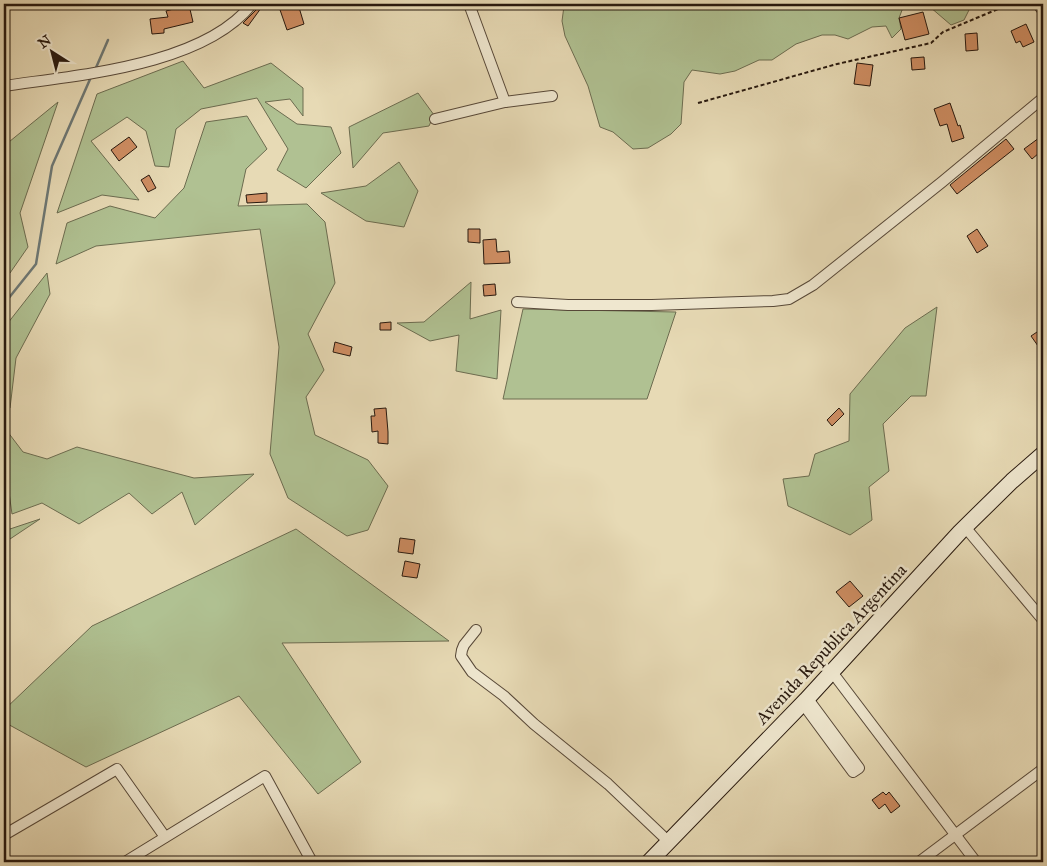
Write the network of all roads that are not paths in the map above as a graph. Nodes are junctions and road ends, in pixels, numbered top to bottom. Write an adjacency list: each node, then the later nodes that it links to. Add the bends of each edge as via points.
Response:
1 (252, 4): 5 (street, via 210,38 189,48 105,71)
2 (469, 4): 8 (street)
3 (1038, 4): 4 (street)
4 (1043, 11)
5 (4, 86)
6 (552, 96): 8 (street)
7 (1043, 98): 10 (street, via 813,285 789,298 652,305)
8 (505, 102): 9 (street)
9 (436, 118)
10 (517, 302)
11 (1043, 454): 12 (street, Avenida Republica Argentina)
12 (965, 527): 13 (street); 15 (street, Avenida Republica Argentina)
13 (1043, 620)
14 (476, 630): 21 (street, via 464,645 461,656 472,672 608,784)
15 (832, 672): 16 (street, Avenida Republica Argentina); 19 (street)
16 (805, 701): 16 (street, via 859,768 853,772); 21 (street, Avenida Republica Argentina)
17 (1043, 769): 19 (street)
18 (4, 835): 20 (street, via 117,769)
19 (955, 835): 25 (street); 26 (street)
20 (165, 837): 22 (street); 23 (street, via 265,776)
21 (669, 842): 24 (street, Avenida Republica Argentina)
22 (124, 862)
23 (310, 862)
24 (649, 862)
25 (919, 862)
26 (976, 862)

